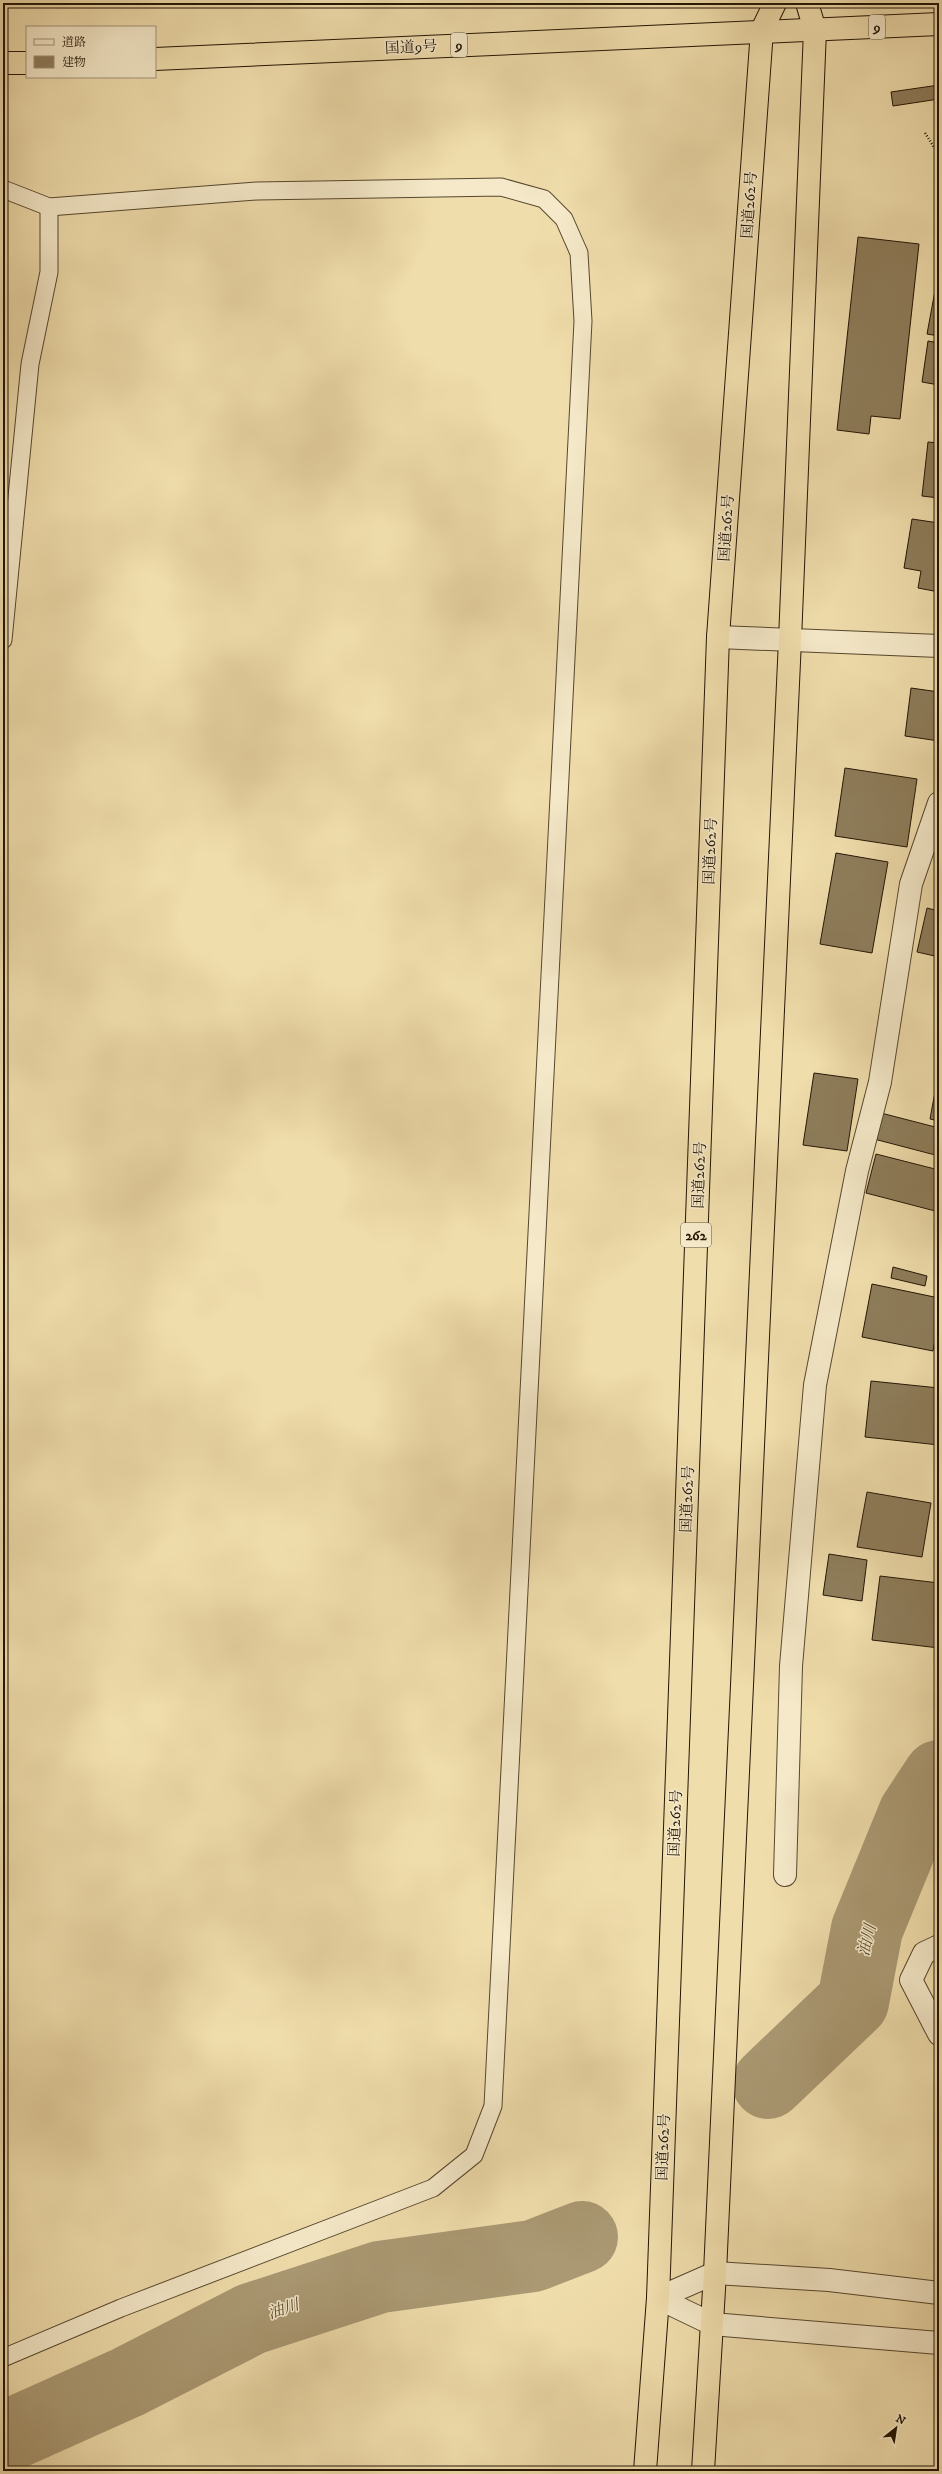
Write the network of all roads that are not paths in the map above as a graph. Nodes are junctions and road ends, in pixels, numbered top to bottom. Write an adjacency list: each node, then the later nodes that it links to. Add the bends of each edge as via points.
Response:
1 (775, 3): 4 (highway, 国道262号 / 262)
2 (807, 3): 5 (highway)
3 (939, 24): 5 (highway, 9)
4 (762, 30): 5 (highway, 9); 6 (highway, 国道9号 / 9); 11 (highway, 国道262号 / 262)
5 (815, 30): 13 (highway)
6 (156, 59)
7 (3, 63): 8 (highway)
8 (26, 63)
9 (3, 189): 10 (lane)
10 (49, 207): 12 (lane, via 48,272 30,364); 24 (lane, via 257,191 501,187 544,199 564,219 579,252 583,321 493,2106 474,2155 433,2188 121,2308)
11 (718, 636): 13 (street); 21 (highway, 国道262号 / 262)
12 (3, 640)
13 (790, 640): 14 (street); 19 (highway)
14 (939, 646)
15 (939, 803): 16 (street, via 911,884 880,1082 857,1171 815,1385 791,1666)
16 (786, 1875)
17 (939, 1946): 18 (street, via 924,1953 911,1980)
18 (939, 2034)
19 (715, 2273): 20 (street, via 829,2280); 21 (street); 22 (highway)
20 (939, 2293)
21 (658, 2298): 22 (street); 25 (highway, 国道262号 / 262)
22 (712, 2324): 23 (street); 26 (highway)
23 (939, 2343)
24 (3, 2358)
25 (645, 2471)
26 (703, 2471)

